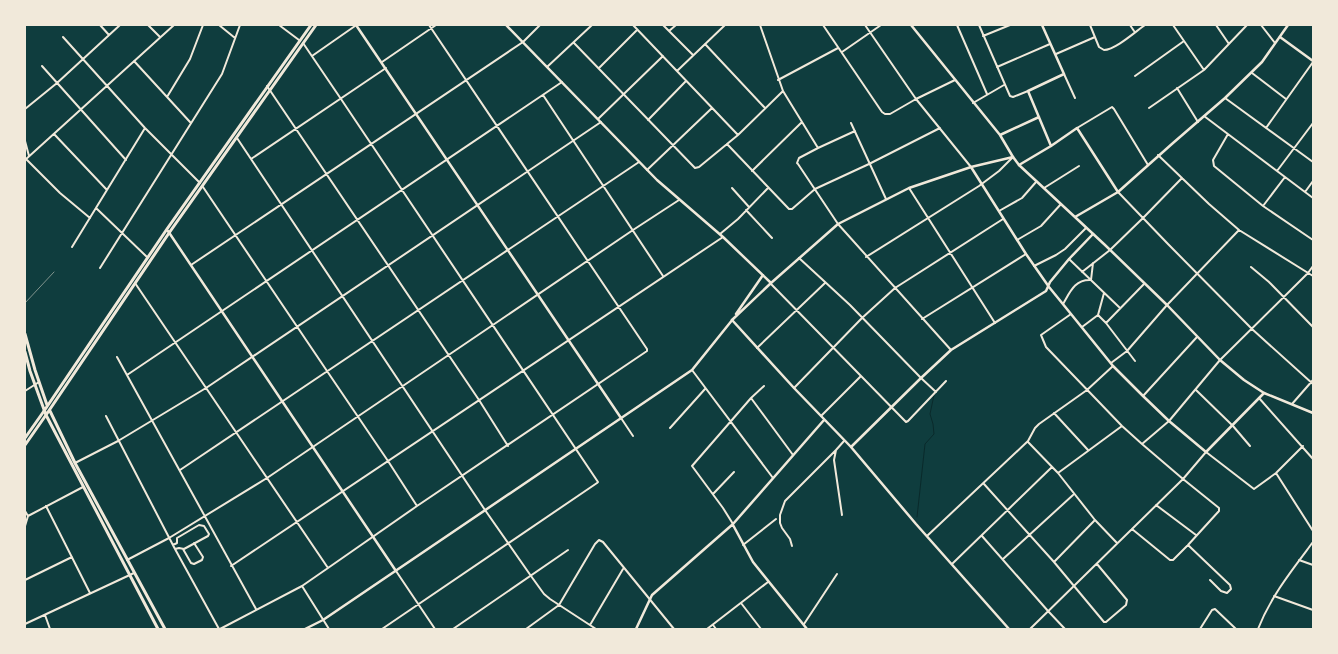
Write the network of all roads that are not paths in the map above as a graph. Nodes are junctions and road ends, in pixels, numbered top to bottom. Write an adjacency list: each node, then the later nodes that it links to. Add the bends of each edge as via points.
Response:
1 (100, 25): 43 (street)
2 (120, 25): 43 (street)
3 (148, 25): 46 (street)
4 (174, 25): 46 (street)
5 (203, 25): 93 (street, via 190,59)
6 (219, 25): 49 (street)
7 (240, 25): 49 (street)
8 (279, 25): 51 (street)
9 (311, 25): 51 (main road)
10 (316, 25): 51 (main road)
11 (356, 25): 62 (street); 66 (street)
12 (430, 25): 38 (street)
13 (436, 25): 38 (street)
14 (506, 25): 52 (street)
15 (540, 25): 52 (street)
16 (592, 25): 53 (street)
17 (633, 25): 39 (street)
18 (663, 25): 40 (street)
19 (676, 25): 40 (street)
20 (725, 25): 54 (street)
21 (760, 25): 79 (street)
22 (823, 25): 58 (street)
23 (865, 25): 41 (street)
24 (881, 25): 41 (street)
25 (911, 25): 80 (street)
26 (957, 25): 91 (street)
27 (979, 25): 44 (street)
28 (1010, 25): 44 (street)
29 (1042, 25): 55 (street)
30 (1090, 25): 47 (street)
31 (1130, 25): 42 (street)
32 (1145, 25): 42 (street)
33 (1173, 25): 50 (street)
34 (1216, 25): 56 (street)
35 (1247, 25): 56 (street)
36 (1261, 25): 57 (street)
37 (1288, 25): 48 (street)
38 (432, 28): 66 (street); 78 (street)
39 (638, 30): 63 (street); 72 (street)
40 (669, 31): 61 (street)
41 (870, 32): 59 (street); 97 (street)
42 (1135, 32): 47 (street, via 1108,50 1099,47)
43 (109, 35): 64 (street)
44 (983, 36): 70 (street)
45 (63, 37): 64 (street)
46 (160, 37): 65 (street)
47 (1095, 37): 60 (street)
48 (1280, 37): 57 (street); 67 (street)
49 (235, 38): 112 (street, via 224,71)
50 (1184, 41): 73 (street); 77 (street)
51 (301, 42): 62 (street); 86 (main road)
52 (523, 42): 69 (street); 78 (street)
53 (574, 43): 69 (street); 72 (street)
54 (705, 44): 61 (street); 101 (street)
55 (1051, 44): 60 (street); 70 (street)
56 (1229, 44): 73 (street)
57 (1275, 44): 75 (street)
58 (839, 48): 59 (street); 79 (street)
59 (842, 52): 97 (street, via 885,114)
60 (1056, 54): 76 (street)
61 (693, 55): 74 (street)
62 (312, 56): 94 (street)
63 (663, 56): 74 (street); 90 (street)
64 (84, 59): 83 (street); 85 (street)
65 (134, 62): 85 (street); 93 (street)
66 (382, 62): 71 (street)
67 (1313, 62): 98 (street)
68 (42, 66): 83 (street)
69 (547, 67): 82 (street)
70 (997, 67): 84 (street)
71 (386, 68): 94 (street); 105 (street)
72 (599, 68): 90 (street)
73 (1204, 70): 87 (street)
74 (677, 71): 81 (street)
75 (1252, 73): 96 (street); 98 (street)
76 (1064, 74): 89 (street); 95 (street)
77 (1135, 76)
78 (466, 80): 105 (street); 115 (street)
79 (778, 80): 88 (street)
80 (955, 80): 97 (street); 99 (street)
81 (686, 81): 100 (street); 109 (street)
82 (562, 82): 92 (street); 108 (street)
83 (57, 83): 103 (street); 104 (street)
84 (1004, 84): 89 (street, via 1011,97); 91 (street)
85 (107, 85): 104 (street); 116 (street)
86 (268, 88): 120 (street); 123 (main road); 127 (main road)
87 (1177, 88): 102 (street); 111 (street)
88 (782, 91): 101 (street); 110 (street)
89 (1028, 91): 107 (street)
90 (623, 94): 108 (street); 109 (street)
91 (987, 94): 99 (street)
92 (543, 95): 115 (street); 128 (street)
93 (167, 97): 112 (street)
94 (341, 98): 120 (street); 130 (street)
95 (1075, 98)
96 (1225, 98): 106 (street); 119 (street)
97 (916, 99): 117 (street)
98 (1286, 99): 119 (street)
99 (974, 103): 126 (street)
100 (712, 108): 125 (street); 132 (street)
101 (766, 108): 125 (street)
102 (1148, 108)
103 (25, 109)
104 (82, 110): 122 (street); 143 (street)
105 (417, 114): 130 (street); 142 (street)
106 (1204, 116): 111 (street); 124 (street)
107 (1039, 117): 126 (street); 133 (street)
108 (599, 120): 128 (street); 144 (street)
109 (648, 120): 132 (street)
110 (802, 122): 134 (street); 153 (street)
111 (1198, 122): 137 (street)
112 (191, 123): 136 (street)
113 (851, 123): 121 (street)
114 (1313, 123): 135 (street)
115 (497, 126): 142 (street); 152 (street)
116 (145, 128): 136 (street); 143 (street)
117 (940, 128): 146 (street); 150 (street)
118 (1077, 128): 133 (street); 148 (street, via 1114,108); 171 (street)
119 (1266, 128): 135 (street)
120 (296, 129): 141 (street); 155 (street)
121 (855, 131): 134 (street); 146 (street)
122 (54, 134): 138 (street); 169 (street)
123 (233, 134): 127 (street); 160 (main road)
124 (1228, 134): 154 (street); 179 (street, via 1212,160 1214,166)
125 (738, 135): 131 (street)
126 (1000, 135): 139 (street)
127 (236, 138): 141 (street); 162 (main road)
128 (573, 140): 152 (street); 163 (street)
129 (25, 142): 138 (street)
130 (372, 144): 155 (street); 170 (street)
131 (727, 144): 132 (street, via 695,168); 153 (street)
132 (673, 146): 151 (street)
133 (1051, 146): 147 (street)
134 (818, 148): 168 (street, via 799,158 797,163)
135 (1294, 149): 145 (street); 154 (street)
136 (172, 155): 160 (street); 196 (street)
137 (1158, 155): 148 (street); 157 (street)
138 (29, 156): 140 (street)
139 (1013, 157): 147 (street); 150 (street); 161 (street)
140 (26, 159): 187 (street)
141 (252, 159): 178 (street)
142 (447, 159): 170 (street); 176 (street)
143 (126, 160): 169 (street)
144 (640, 162): 151 (street); 163 (street)
145 (1313, 162)
146 (870, 164): 168 (street); 174 (street)
147 (1019, 165): 158 (street)
148 (1148, 165): 171 (street)
149 (1079, 166): 167 (street)
150 (971, 167): 161 (street); 166 (street)
151 (647, 170): 175 (street)
152 (528, 171): 176 (street); 184 (street)
153 (752, 171): 165 (street)
154 (1277, 171): 156 (street)
155 (326, 175): 178 (street); 190 (street)
156 (1285, 177): 172 (street); 179 (street)
157 (1182, 178): 189 (street); 195 (street)
158 (1037, 181): 167 (street); 183 (street, via 1023,197)
159 (1313, 181): 172 (street)
160 (199, 182): 162 (street); 193 (main road)
161 (982, 184): 183 (street); 185 (street)
162 (203, 186): 197 (main road); 200 (street)
163 (604, 186): 184 (street); 194 (street)
164 (732, 188): 180 (street)
165 (768, 188): 168 (street, via 790,209); 180 (street)
166 (909, 188): 174 (street); 185 (street)
167 (1044, 188): 177 (street)
168 (815, 189): 191 (street)
169 (107, 190): 181 (street)
170 (402, 190): 190 (street); 201 (street)
171 (1118, 192): 186 (street); 189 (street)
172 (1305, 192): 173 (street)
173 (1313, 198)
174 (886, 199): 191 (street)
175 (679, 200): 194 (street); 198 (street)
176 (478, 204): 201 (street); 207 (street)
177 (1061, 204): 186 (street); 204 (street, via 1041,226)
178 (281, 205): 200 (street); 209 (street)
179 (1263, 206): 205 (street)
180 (749, 207): 182 (street)
181 (96, 208): 187 (street); 196 (street)
182 (746, 210): 198 (street); 203 (street)
183 (999, 211): 188 (street)
184 (558, 216): 207 (street); 216 (street)
185 (928, 217): 210 (street); 213 (street)
186 (1075, 217): 192 (street)
187 (90, 218): 206 (street)
188 (1004, 218): 204 (street); 210 (street)
189 (1143, 218): 208 (street); 227 (street)
190 (357, 220): 209 (street); 219 (street)
191 (838, 224): 213 (street); 214 (street)
192 (1086, 228): 199 (street); 220 (street, via 1065,249)
193 (167, 229): 197 (street); 212 (main road)
194 (633, 230): 216 (street); 229 (street)
195 (1239, 230): 226 (street); 227 (street)
196 (122, 232): 212 (street); 223 (street)
197 (169, 233): 218 (street); 235 (main road)
198 (720, 234): 202 (street)
199 (1093, 234): 208 (street); 215 (street)
200 (236, 235): 218 (street); 234 (street)
201 (433, 235): 219 (street); 232 (street)
202 (723, 237): 228 (street); 229 (street)
203 (772, 238)
204 (1017, 240): 211 (street)
205 (1313, 240)
206 (72, 247)
207 (508, 250): 232 (street); 243 (street)
208 (1110, 250): 217 (street); 238 (street)
209 (312, 251): 234 (street); 244 (street)
210 (950, 253): 240 (street); 241 (street)
211 (1026, 254): 220 (street); 241 (street)
212 (147, 257): 231 (main road)
213 (866, 257): 240 (street)
214 (799, 258): 236 (street); 237 (street)
215 (1069, 259): 225 (street); 239 (street)
216 (588, 261): 243 (street); 249 (street)
217 (1093, 263): 225 (street); 233 (street)
218 (191, 265): 253 (street)
219 (388, 265): 244 (street); 251 (street)
220 (1034, 266): 239 (street)
221 (1313, 266): 226 (street)
222 (1250, 267): 245 (street)
223 (100, 268)
224 (54, 272): 246 (lane)
225 (1082, 272): 233 (street)
226 (1308, 273): 230 (street); 245 (street)
227 (1198, 274): 248 (street); 265 (street)
228 (763, 275): 236 (street); 258 (street)
229 (664, 276): 249 (street)
230 (1313, 276)
231 (132, 279): 235 (street); 303 (main road)
232 (463, 280): 251 (street); 261 (street)
233 (1091, 280): 242 (street); 247 (street, via 1077,283)
234 (266, 281): 253 (street); 262 (street)
235 (135, 283): 271 (street); 315 (main road)
236 (771, 283): 252 (street); 258 (street)
237 (825, 283): 252 (street); 256 (street)
238 (1144, 284): 248 (street); 250 (street)
239 (1049, 287): 247 (street); 259 (street)
240 (895, 288): 256 (street); 257 (street)
241 (973, 288): 257 (street); 259 (street)
242 (1104, 292): 250 (street); 255 (street)
243 (538, 294): 261 (street); 268 (street)
244 (342, 296): 262 (street); 270 (street)
245 (1284, 297): 263 (street); 265 (street)
246 (25, 303)
247 (1063, 304): 254 (street)
248 (1167, 305): 267 (street); 275 (street)
249 (618, 306): 268 (street); 292 (street, via 647,349)
250 (1120, 308): 260 (street)
251 (418, 310): 270 (street); 277 (street)
252 (796, 310): 272 (street); 273 (street)
253 (221, 311): 271 (street); 278 (street)
254 (1071, 314): 264 (street); 299 (street, via 1041,337 1046,347)
255 (1098, 315): 260 (street); 264 (street)
256 (862, 318): 273 (street); 288 (street)
257 (922, 319): 274 (street)
258 (732, 320): 272 (street); 284 (street)
259 (995, 323): 274 (street)
260 (1106, 323): 275 (street)
261 (493, 325): 277 (street); 283 (street)
262 (296, 326): 278 (street); 285 (street)
263 (1313, 327)
264 (1082, 328): 282 (street)
265 (1252, 329): 280 (street); 291 (street)
266 (25, 334): 269 (main road)
267 (1196, 337): 280 (street); 306 (street)
268 (569, 340): 283 (street); 292 (street)
269 (26, 341): 290 (main road)
270 (372, 341): 285 (street); 294 (street)
271 (175, 342): 286 (street); 296 (street)
272 (757, 348): 298 (street)
273 (833, 348): 287 (street); 298 (street)
274 (951, 350): 288 (street)
275 (1127, 351): 281 (street); 282 (street)
276 (25, 352): 293 (main road)
277 (448, 355): 294 (street); 309 (street)
278 (252, 356): 296 (street); 310 (street)
279 (117, 357): 286 (street)
280 (1220, 360): 300 (street); 304 (street)
281 (1135, 361)
282 (1112, 364): 299 (street); 306 (street)
283 (523, 370): 309 (street); 319 (street)
284 (692, 370): 297 (street); 323 (street)
285 (327, 371): 310 (street); 321 (street)
286 (127, 375): 325 (street)
287 (861, 376): 313 (street); 322 (street)
288 (920, 378): 302 (street); 313 (street)
289 (946, 381): 302 (street)
290 (39, 382): 293 (street); 305 (main road)
291 (1312, 382): 311 (street)
292 (598, 384): 319 (street); 323 (street)
293 (35, 385): 301 (street); 314 (main road)
294 (403, 386): 321 (street); 332 (street)
295 (764, 386): 307 (street)
296 (206, 388): 325 (street); 333 (street)
297 (706, 388): 327 (street); 330 (street)
298 (794, 388): 322 (street)
299 (1087, 390): 316 (street); 328 (street)
300 (1196, 390): 326 (street); 329 (street)
301 (25, 391)
302 (936, 392): 313 (street, via 908,421)
303 (56, 393): 305 (main road, via 50,397); 312 (main road)
304 (1264, 393): 308 (street); 311 (street)
305 (44, 395): 312 (main road)
306 (1143, 396): 326 (street)
307 (751, 398): 327 (street); 351 (street)
308 (1259, 398): 329 (street); 344 (street)
309 (479, 400): 332 (street); 342 (street)
310 (282, 401): 333 (street); 345 (street)
311 (1292, 404): 317 (street)
312 (48, 405): 314 (main road); 315 (main road)
313 (892, 406): 346 (street)
314 (44, 410): 318 (main road); 334 (main road)
315 (50, 410): 318 (main road); 355 (main road)
316 (1054, 413): 338 (street, via 1035,428); 349 (street)
317 (1313, 413)
318 (46, 415): 341 (main road); 352 (main road)
319 (553, 415): 342 (street); 347 (street)
320 (106, 416): 339 (street)
321 (358, 416): 345 (street); 354 (street)
322 (821, 416): 324 (street)
323 (621, 418): 335 (street); 347 (street)
324 (824, 420): 337 (street); 351 (street)
325 (152, 421): 339 (street); 357 (street)
326 (1169, 421): 340 (street); 350 (street)
327 (730, 422): 363 (street); 368 (street, via 692,466)
328 (1122, 426): 340 (street); 349 (street)
329 (1233, 426): 343 (street); 350 (street)
330 (670, 428)
331 (25, 430): 334 (street)
332 (433, 431): 354 (street); 361 (street)
333 (236, 432): 357 (street); 362 (street)
334 (29, 433): 336 (main road)
335 (633, 436)
336 (25, 438)
337 (844, 441): 346 (street); 348 (street)
338 (1028, 441): 356 (street); 365 (street)
339 (118, 442): 355 (street); 390 (street)
340 (1142, 444): 364 (street)
341 (25, 445)
342 (508, 446): 361 (street)
343 (1250, 446)
344 (1302, 446): 353 (street); 360 (street)
345 (313, 447): 362 (street); 367 (street)
346 (851, 447): 387 (street)
347 (576, 449): 373 (street); 395 (street, via 598,482)
348 (836, 450): 376 (street, via 834,460); 400 (street, via 785,501 780,523)
349 (1088, 450): 359 (street)
350 (1206, 452): 360 (street, via 1252,488 1256,489); 364 (street)
351 (793, 455): 363 (street)
352 (68, 458): 355 (street); 366 (main road)
353 (1313, 458)
354 (388, 461): 367 (street); 372 (street)
355 (76, 463): 407 (main road)
356 (1052, 467): 359 (street); 374 (street)
357 (180, 470): 378 (street)
358 (734, 472): 368 (street)
359 (1058, 473): 369 (street)
360 (1276, 473): 385 (street)
361 (463, 476): 372 (street); 373 (street)
362 (267, 478): 378 (street); 381 (street)
363 (773, 478): 382 (street)
364 (1183, 479): 370 (street); 389 (street, via 1219,508)
365 (984, 484): 374 (street); 387 (street)
366 (83, 487): 371 (street); 419 (main road)
367 (343, 491): 381 (street); 391 (street)
368 (713, 494): 382 (street)
369 (1074, 494): 380 (street); 386 (street)
370 (1156, 505): 384 (street); 389 (street)
371 (46, 506): 377 (street); 405 (street)
372 (418, 506): 391 (street)
373 (485, 510): 395 (street); 416 (street)
374 (1008, 511): 386 (street); 388 (street)
375 (25, 512): 377 (street)
376 (842, 515)
377 (28, 516): 383 (street)
378 (205, 517): 390 (street); 413 (street)
379 (776, 519): 398 (street)
380 (1095, 520): 396 (street); 409 (street)
381 (297, 522): 413 (street); 414 (street)
382 (732, 524): 398 (street); 428 (street)
383 (25, 526)
384 (1132, 529): 396 (street); 399 (street, via 1170,560 1174,560)
385 (1313, 531)
386 (1030, 535): 406 (street); 409 (street)
387 (928, 536): 410 (street)
388 (982, 536): 406 (street); 410 (street)
389 (1197, 536): 399 (street)
390 (170, 538): 397 (street); 407 (street)
391 (373, 538): 414 (street); 416 (street)
392 (1313, 542): 408 (street)
393 (177, 543): 394 (street, via 177,538 199,525 204,526 209,535); 397 (street); 401 (street)
394 (194, 543): 403 (street); 403 (street, via 203,556 202,560 191,563)
395 (509, 543): 420 (street); 430 (street)
396 (1117, 544): 411 (street)
397 (173, 545): 402 (street)
398 (743, 545): 423 (street)
399 (1188, 545): 422 (street, via 1231,589 1223,592)
400 (792, 546)
401 (180, 548): 402 (street); 403 (street)
402 (176, 549): 444 (street)
403 (183, 549)
404 (568, 550): 420 (street)
405 (72, 557): 421 (street); 426 (street)
406 (1003, 559): 434 (street)
407 (127, 560): 417 (main road)
408 (1299, 560): 412 (street); 427 (street)
409 (1054, 562): 425 (street)
410 (952, 564): 458 (street)
411 (1096, 564): 425 (street); 425 (street, via 1126,598 1126,605 1104,622)
412 (1313, 565)
413 (231, 566): 432 (street)
414 (328, 568): 424 (street)
415 (623, 568): 428 (street); 431 (street, via 599,540); 438 (street)
416 (396, 571): 430 (street); 436 (street)
417 (134, 573): 419 (street); 443 (main road)
418 (837, 574): 440 (street)
419 (129, 575): 426 (street); 442 (main road)
420 (531, 576): 431 (street, via 544,594); 449 (street)
421 (25, 580)
422 (1210, 580)
423 (768, 582): 429 (street); 440 (street)
424 (302, 586): 432 (street); 436 (street)
425 (1074, 586): 434 (street)
426 (91, 593): 435 (street)
427 (1274, 596): 433 (street); 463 (street)
428 (650, 599): 452 (street); 453 (street)
429 (741, 603): 439 (street); 456 (street)
430 (419, 604): 447 (street); 448 (street)
431 (559, 606): 438 (street); 450 (street)
432 (256, 610): 444 (street)
433 (1313, 610)
434 (1048, 611): 459 (street); 460 (street)
435 (45, 615): 437 (street); 441 (street)
436 (323, 620): 445 (street); 446 (street)
437 (25, 624)
438 (590, 625): 451 (street)
439 (713, 625): 454 (street); 455 (street)
440 (803, 625): 457 (street)
441 (50, 629)
442 (158, 629)
443 (165, 629)
444 (220, 629)
445 (305, 629)
446 (329, 629)
447 (382, 629)
448 (435, 629)
449 (453, 629)
450 (526, 629)
451 (596, 629)
452 (636, 629)
453 (674, 629)
454 (707, 629)
455 (716, 629)
456 (761, 629)
457 (807, 629)
458 (1009, 629)
459 (1030, 629)
460 (1066, 629)
461 (1200, 629): 462 (street, via 1215,609)
462 (1236, 629)
463 (1258, 629)

